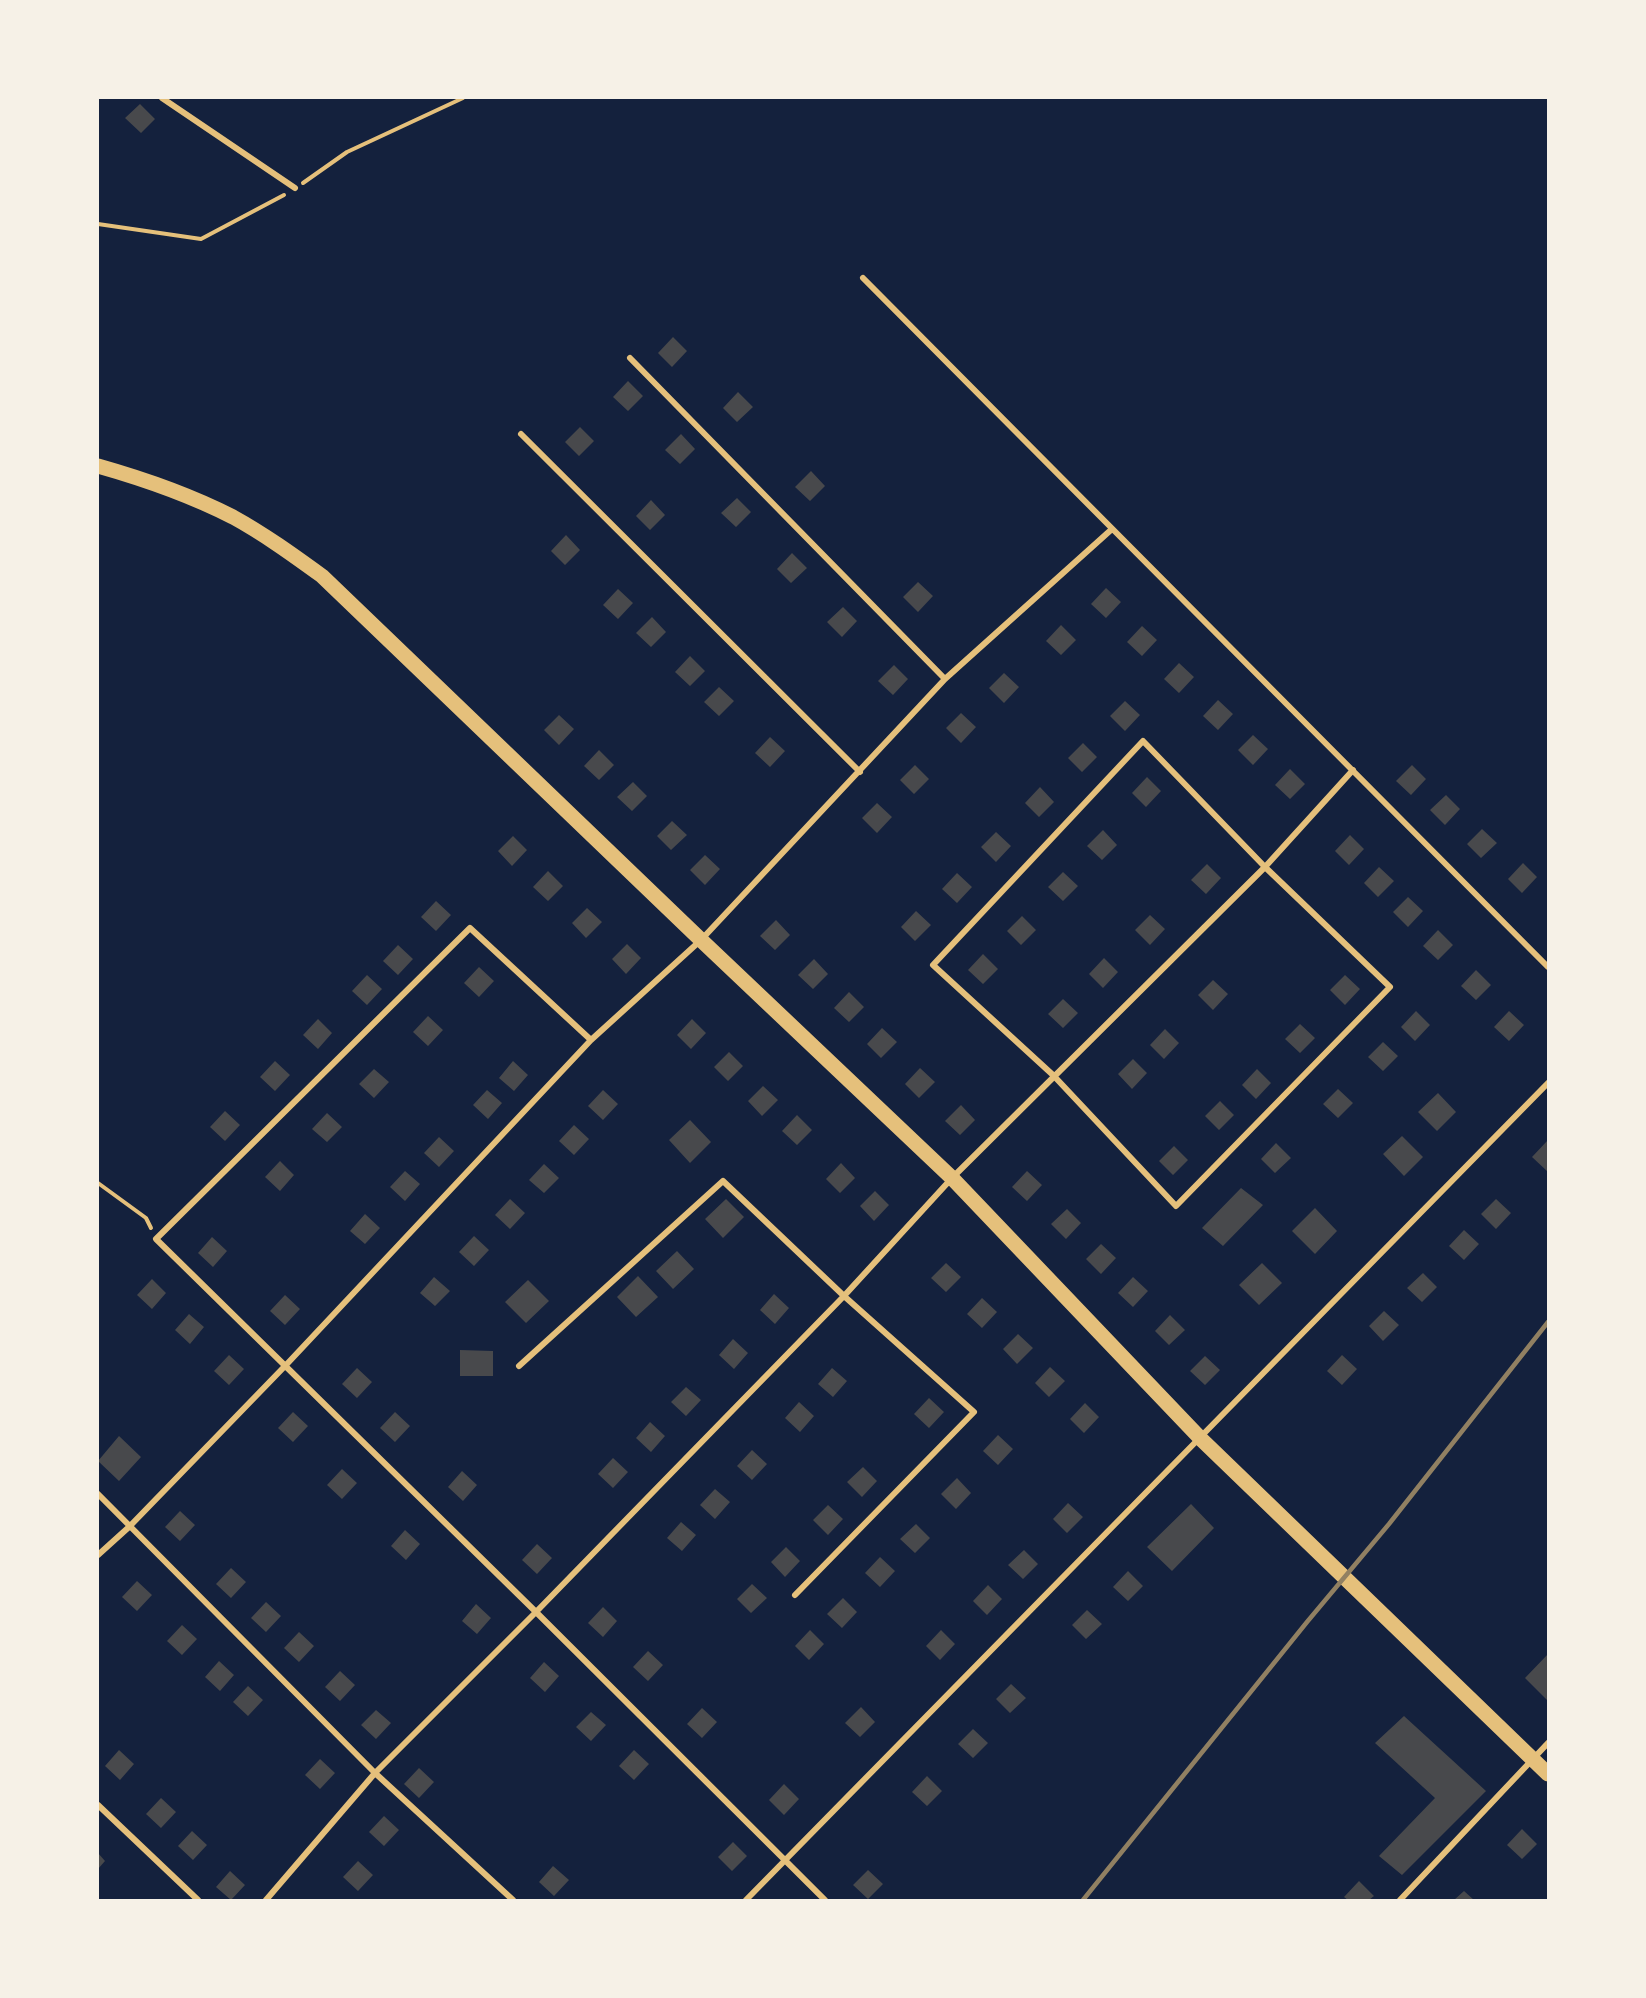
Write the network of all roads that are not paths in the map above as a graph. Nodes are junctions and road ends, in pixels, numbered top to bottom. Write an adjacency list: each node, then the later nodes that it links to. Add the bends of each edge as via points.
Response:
1 (162, 98): 2 (street)
2 (295, 188)
3 (863, 278): 7 (street)
4 (630, 358): 8 (street)
5 (521, 434): 10 (street)
6 (98, 466): 12 (main road, via 182,494 232,517 322,576)
7 (1112, 529): 8 (street); 9 (street)
8 (945, 679): 10 (street)
9 (1353, 770): 11 (street); 13 (street)
10 (860, 772): 12 (street)
11 (1265, 867): 15 (street); 15 (street, via 1143,741 933,965); 15 (street, via 1390,987 1176,1206)
12 (701, 940): 14 (street); 17 (main road)
13 (1548, 967)
14 (591, 1040): 19 (street); 19 (street, via 470,928 156,1239)
15 (1053, 1075): 17 (street)
16 (1548, 1083): 21 (street)
17 (952, 1178): 18 (street); 21 (main road)
18 (844, 1296): 20 (street, via 723,1181); 25 (street, via 974,1412); 26 (street)
19 (286, 1365): 23 (street); 26 (street)
20 (519, 1366)
21 (1201, 1439): 28 (main road); 32 (street)
22 (98, 1494): 23 (street)
23 (129, 1527): 24 (street); 29 (street)
24 (98, 1555)
25 (795, 1595)
26 (536, 1612): 29 (street); 32 (street)
27 (1548, 1743): 28 (street)
28 (1533, 1760): 30 (main road); 38 (street)
29 (375, 1773): 34 (street); 35 (street)
30 (1548, 1774)
31 (98, 1805): 33 (street)
32 (784, 1862): 36 (street); 37 (street)
33 (198, 1900)
34 (266, 1900)
35 (513, 1900)
36 (746, 1900)
37 (825, 1900)
38 (1400, 1900)

